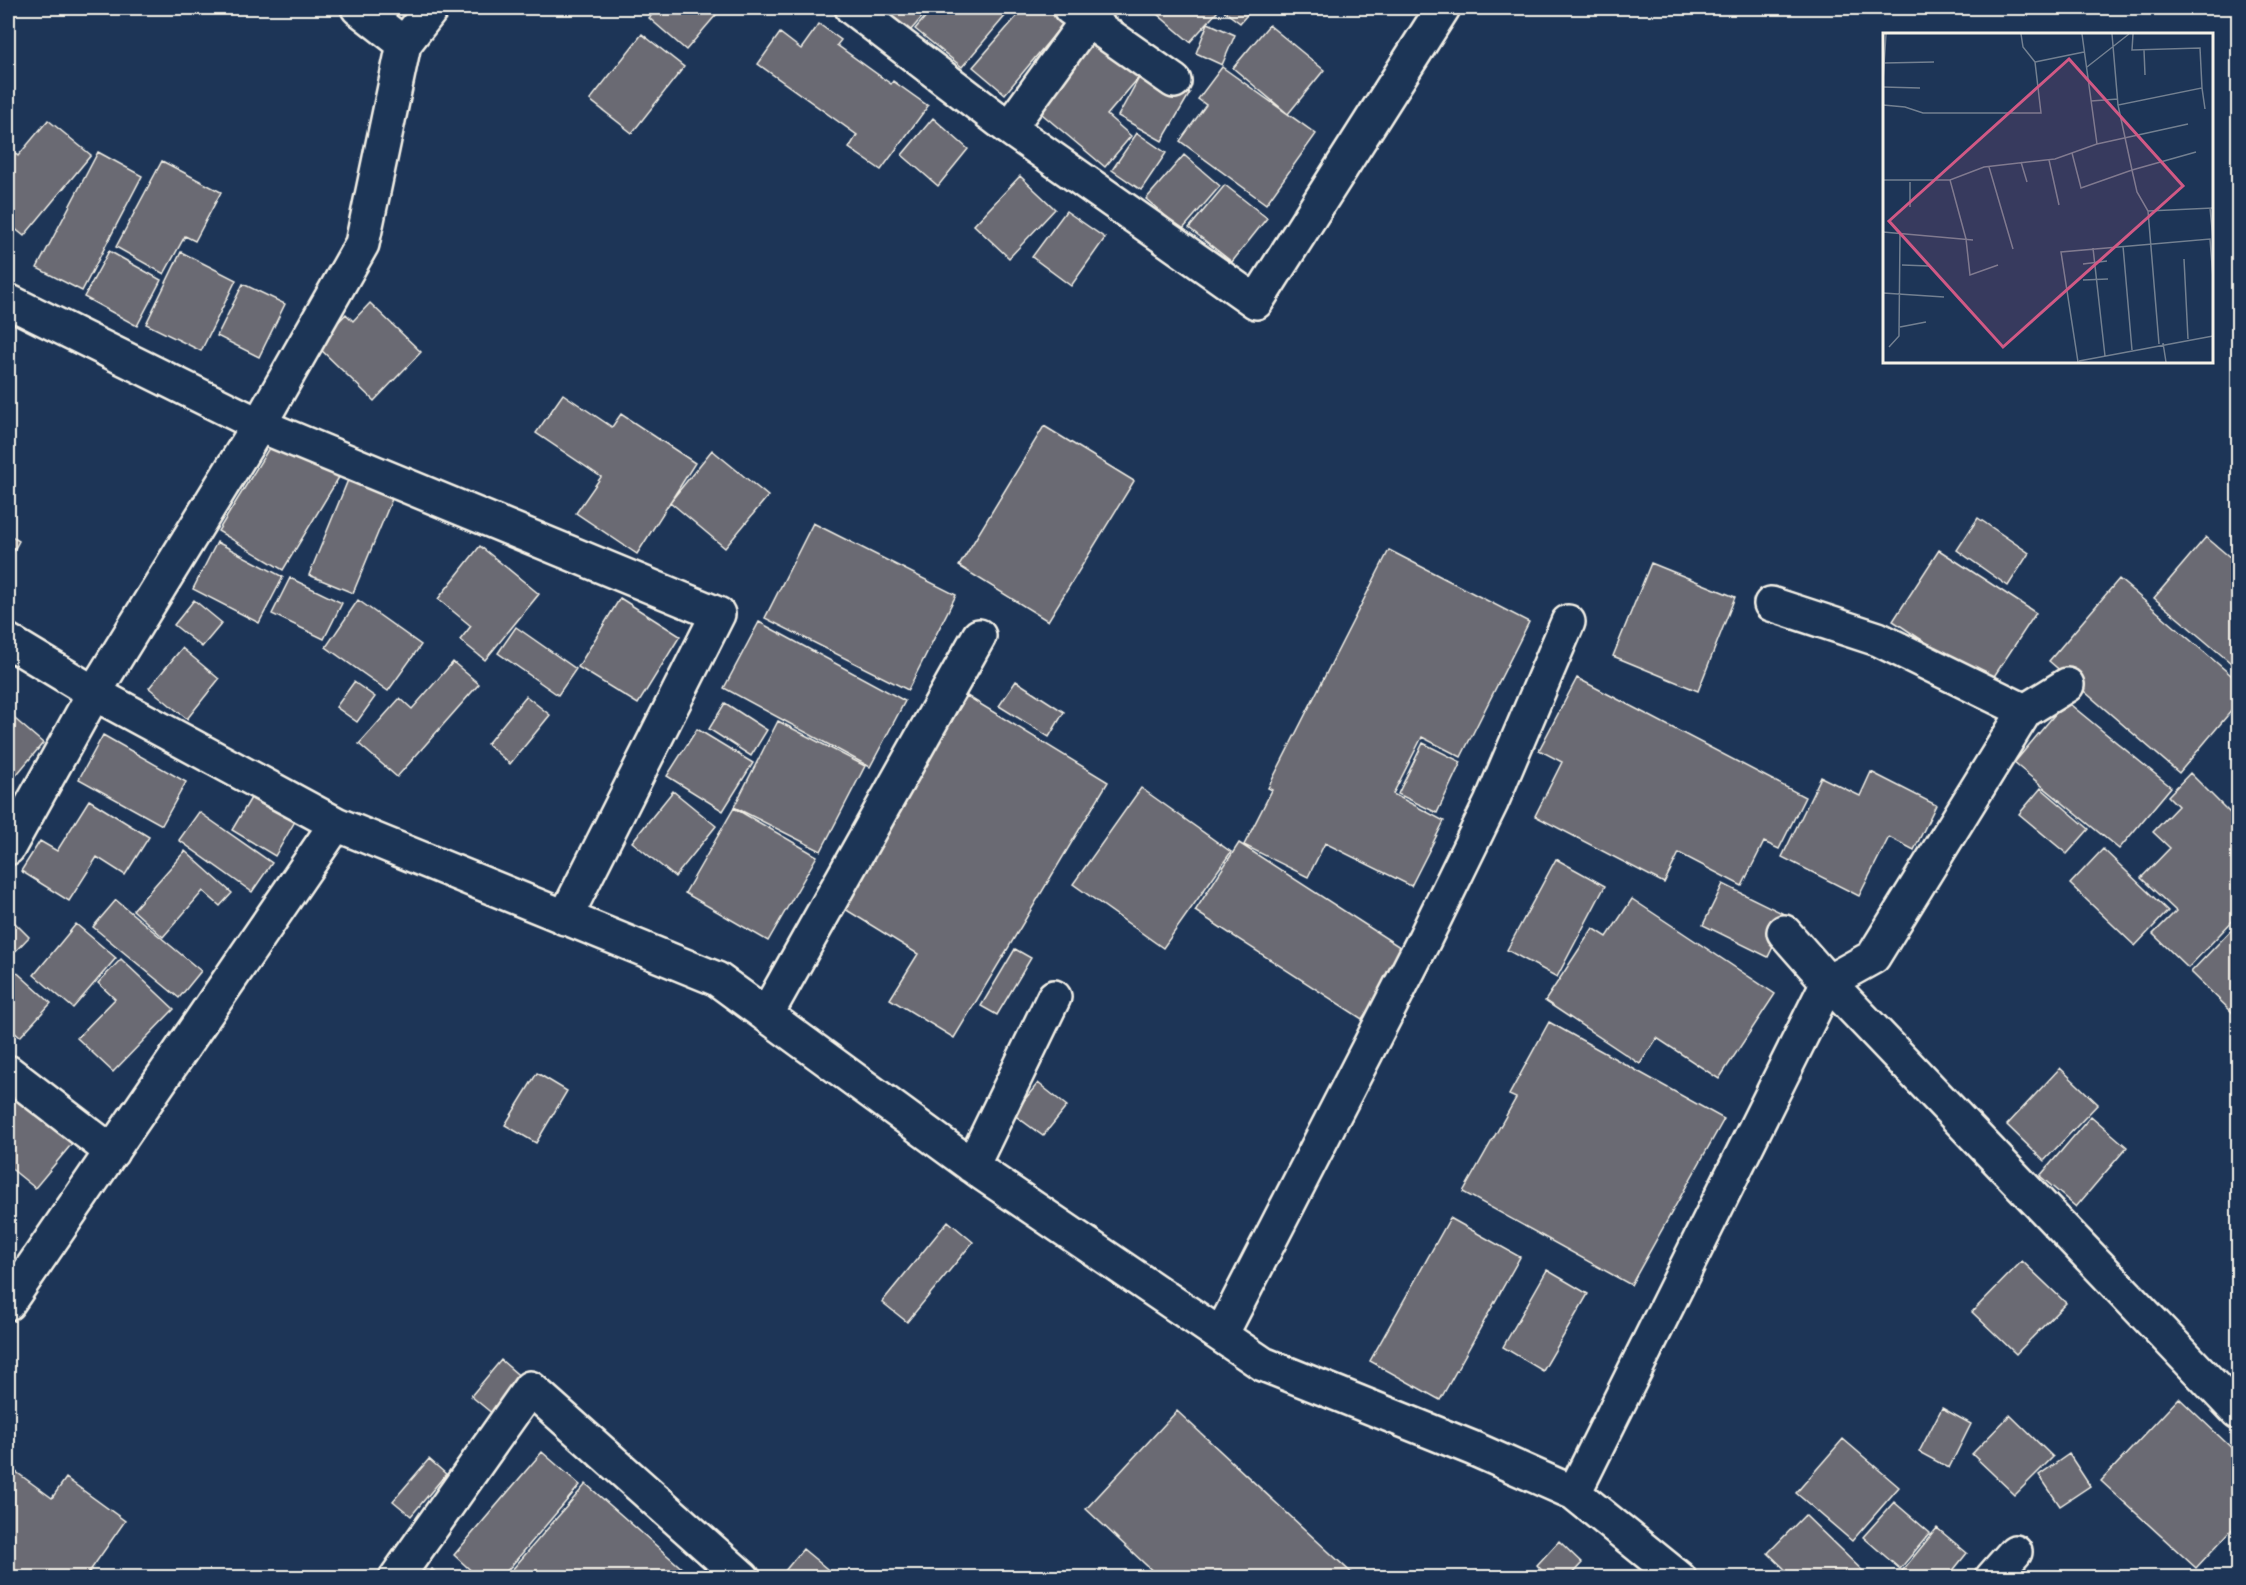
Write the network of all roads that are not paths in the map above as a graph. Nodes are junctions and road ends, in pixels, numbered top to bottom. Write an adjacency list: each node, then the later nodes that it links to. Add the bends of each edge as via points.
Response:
1 (358, 8): 6 (street)
2 (432, 8): 6 (street)
3 (852, 8): 8 (street)
4 (1443, 8): 8 (street, via 1256,302)
5 (1084, 12): 7 (street); 8 (street)
6 (404, 44): 10 (street, via 362,244)
7 (1174, 81)
8 (1009, 128)
9 (8, 301): 10 (street)
10 (259, 425): 16 (street); 20 (street, via 718,614)
11 (1771, 604): 17 (street, via 1878,639)
12 (1568, 622): 29 (street, via 1476,835)
13 (979, 636): 24 (street)
14 (8, 641): 16 (street)
15 (2067, 685): 17 (street)
16 (94, 693): 18 (street); 19 (street)
17 (2025, 711): 22 (street, via 1873,957)
18 (336, 824): 20 (street); 26 (street)
19 (8, 848)
20 (565, 918): 24 (street, via 717,979)
21 (1784, 932): 22 (street)
22 (1828, 982): 30 (street); 31 (street)
23 (1054, 997): 27 (street)
24 (766, 1015): 27 (street)
25 (8, 1072): 26 (street)
26 (112, 1152): 28 (street)
27 (972, 1166): 29 (street)
28 (8, 1304)
29 (1221, 1335): 31 (street, via 1263,1364)
30 (2238, 1412)
31 (1574, 1493): 35 (street)
32 (2016, 1552): 36 (street)
33 (396, 1578): 34 (street, via 530,1388)
34 (743, 1578)
35 (1679, 1578)
36 (1992, 1578)

